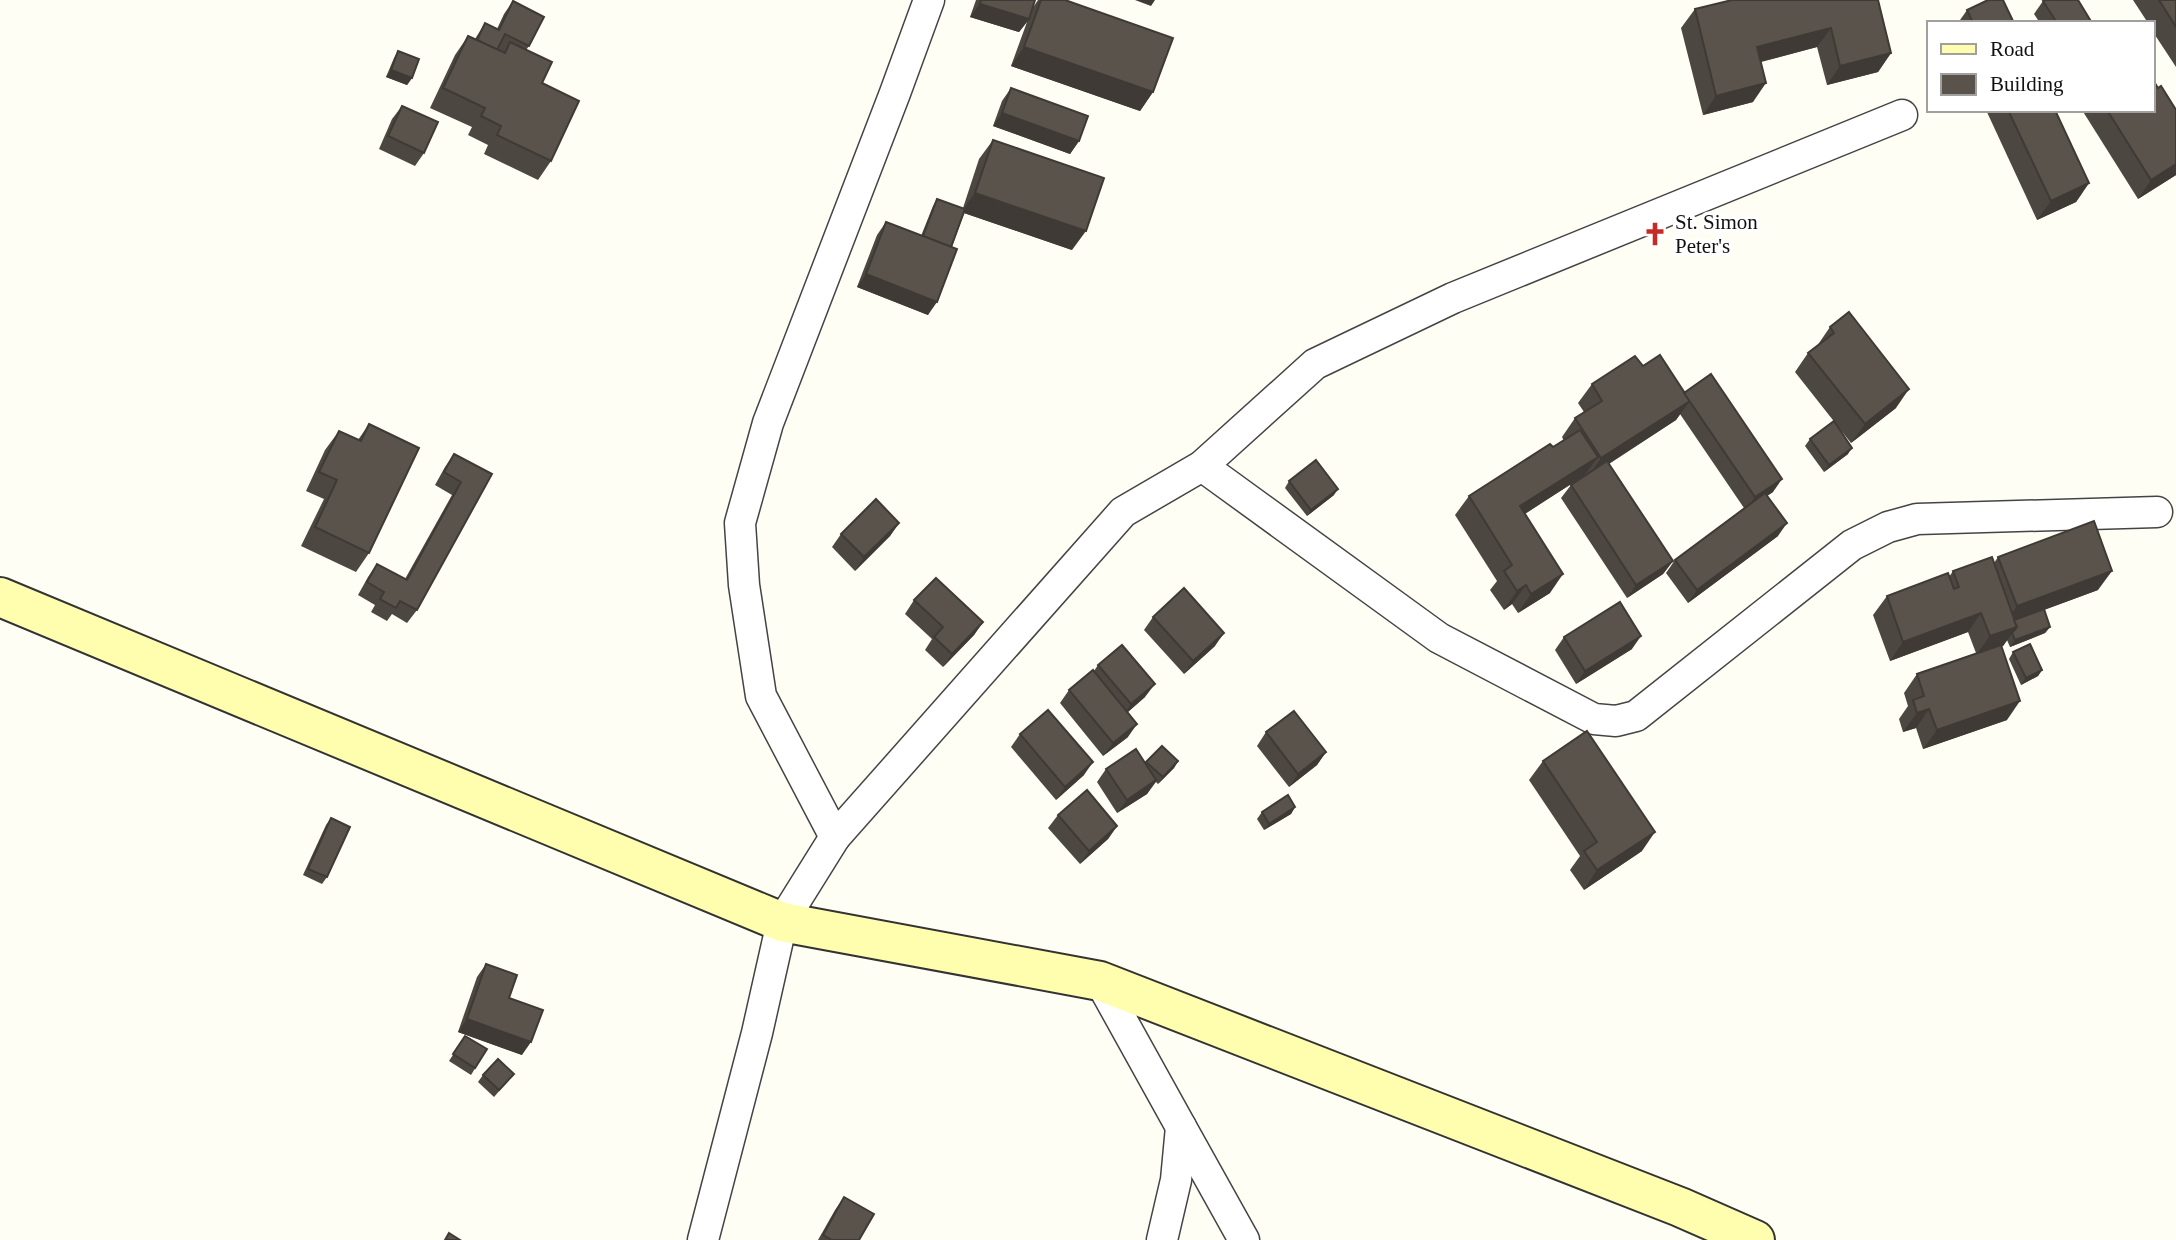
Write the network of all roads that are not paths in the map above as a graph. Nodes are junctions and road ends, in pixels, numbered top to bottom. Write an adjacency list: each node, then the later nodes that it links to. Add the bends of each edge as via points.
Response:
1 (929, 0): 6 (street, via 768,423 740,523 744,585 761,696)
2 (1902, 115): 3 (street, via 1453,298 1315,364)
3 (1202, 466): 4 (street, via 1439,638 1594,719 1616,721 1636,716 1852,545 1888,527 1917,519); 6 (street, via 1123,512)
4 (2157, 512)
5 (0, 597): 7 (street)
6 (835, 837): 7 (street)
7 (782, 922): 8 (street); 10 (street)
8 (1100, 981): 9 (street); 13 (street)
9 (1181, 1128): 11 (street, via 1176,1180); 12 (street)
10 (703, 1240)
11 (1162, 1240)
12 (1244, 1240)
13 (1755, 1240)

